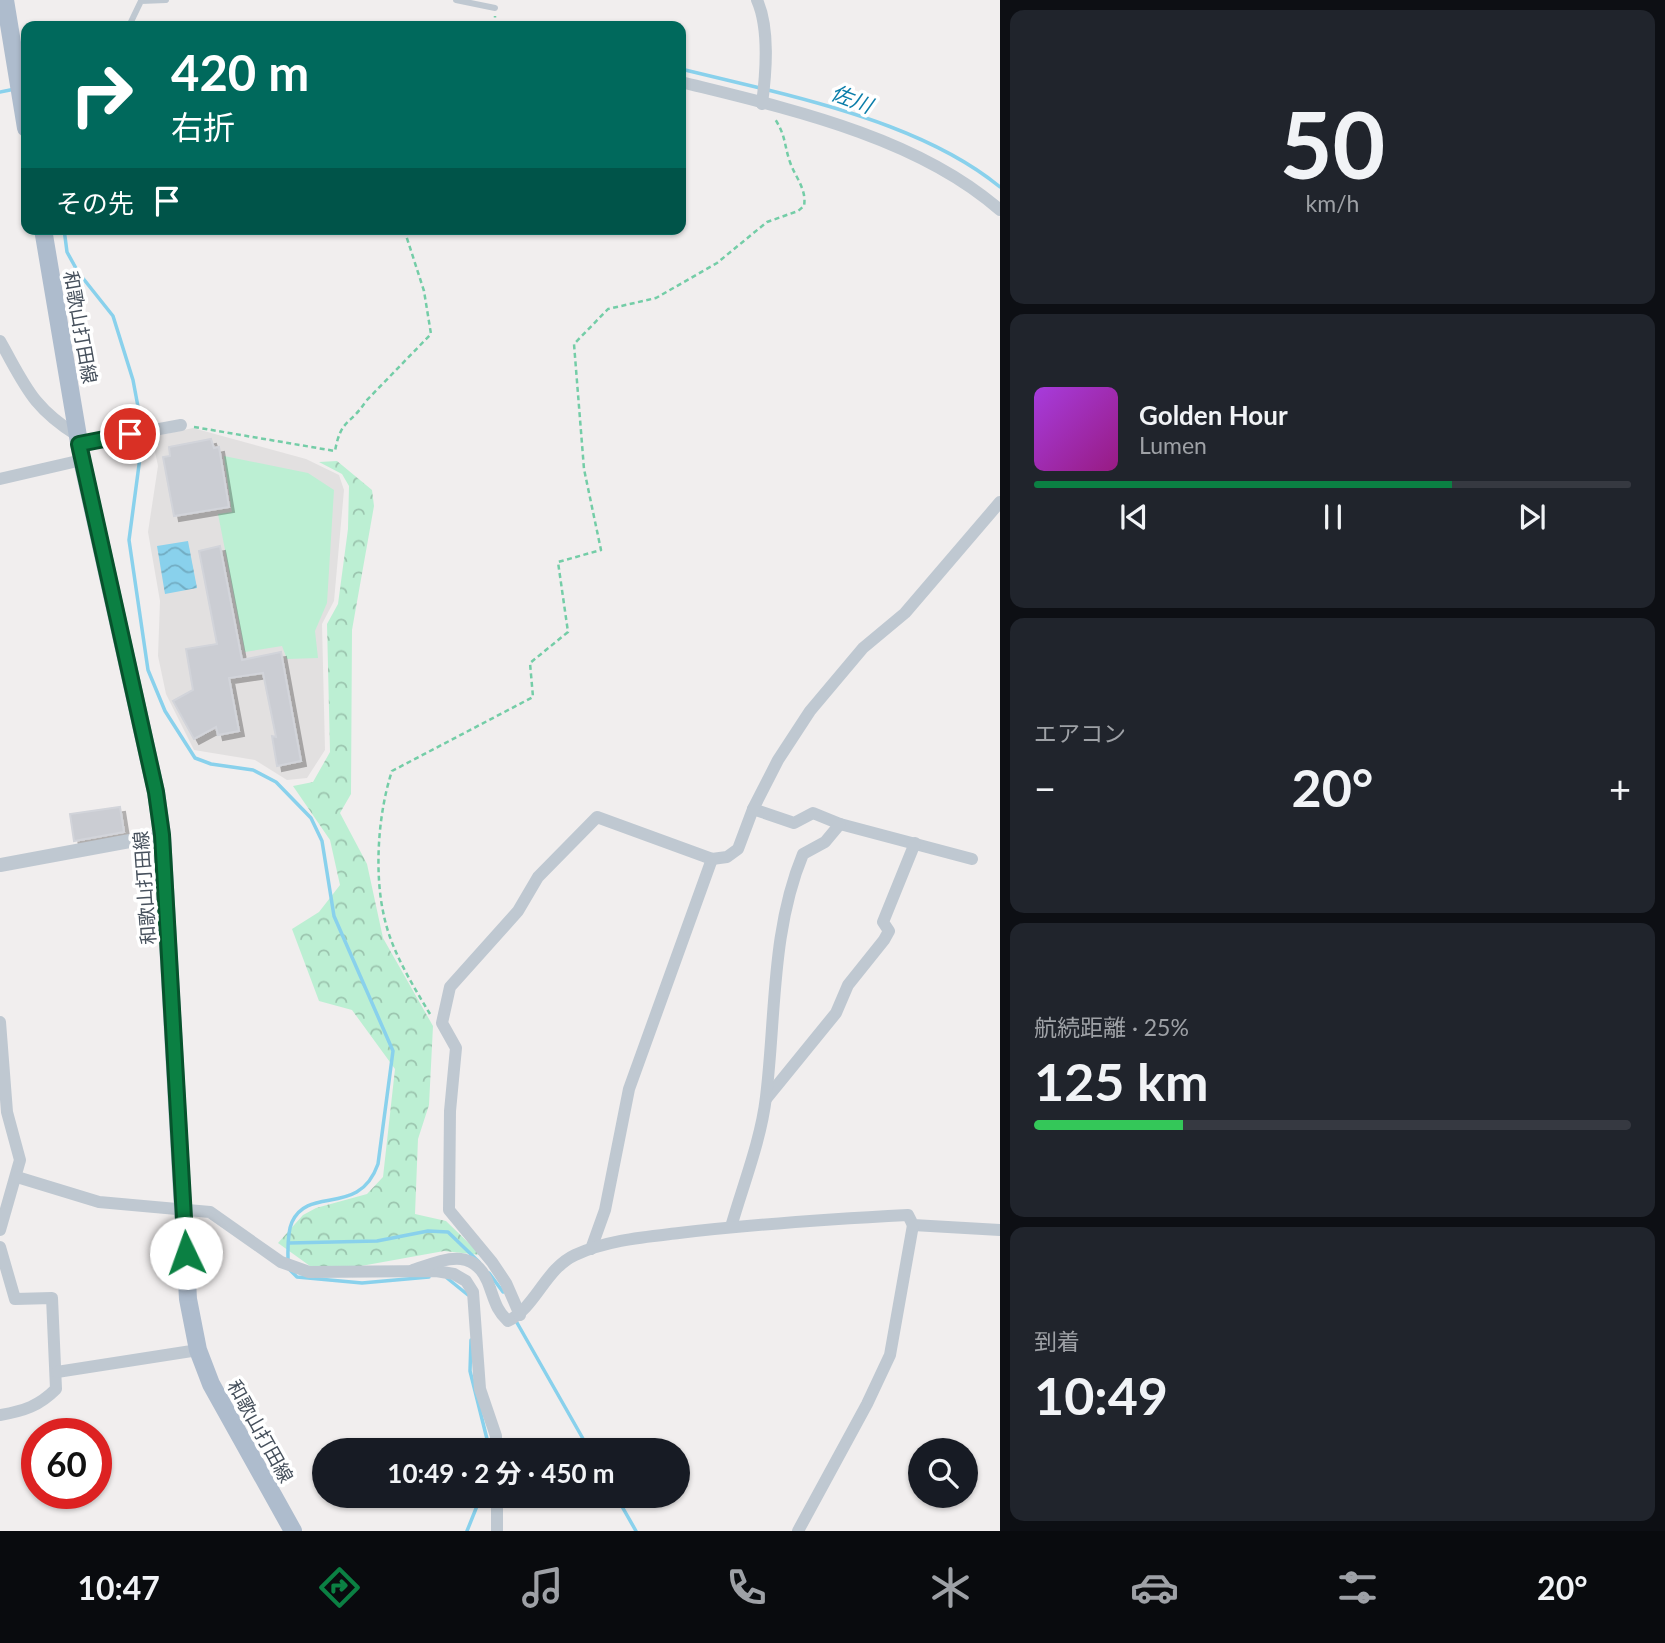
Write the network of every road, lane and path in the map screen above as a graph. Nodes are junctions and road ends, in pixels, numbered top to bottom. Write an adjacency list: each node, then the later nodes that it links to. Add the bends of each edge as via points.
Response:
1 (5, 0): 10 (main road)
2 (166, 0): 7 (lane, via 141,1)
3 (456, 0): 5 (lane)
4 (757, 0): 11 (street)
5 (495, 8)
6 (495, 17): 8 (path)
7 (131, 21)
8 (495, 21)
9 (686, 83): 11 (street)
10 (21, 88)
11 (765, 103): 12 (street, via 821,117 941,169); 28 (path, via 787,141 804,206 767,222 717,263 656,298 608,309 574,344 584,469 601,550 558,562 568,632 530,663 533,697 393,771 385,807 379,884 384,918 416,990 435,1020)
12 (1000, 211)
13 (44, 235): 17 (main road, 和歌山打田線)
14 (406, 235): 16 (path, via 424,291 431,334 339,428 335,451)
15 (0, 341): 17 (street, via 34,401)
16 (181, 425): 17 (street)
17 (80, 447): 18 (street); 22 (main road, 和歌山打田線)
18 (0, 479)
19 (1000, 502): 20 (street, via 905,613 863,648 810,711)
20 (753, 809): 21 (street, via 794,823 813,813); 24 (street, via 738,849 727,858)
21 (840, 824): 23 (street); 29 (street, via 825,842 803,853 788,889)
22 (162, 835): 26 (street); 31 (main road, 和歌山打田線)
23 (915, 843): 25 (street); 29 (street, via 883,922 889,931 884,940 848,985 836,1013)
24 (712, 859): 28 (street, via 597,817 538,877 518,911 450,987); 37 (street, via 629,1089 605,1210)
25 (972, 859)
26 (0, 865)
27 (0, 1022): 30 (street, via 7,1112 20,1160)
28 (442, 1023): 39 (street, via 456,1048 449,1210 492,1262)
29 (766, 1100): 33 (street)
30 (18, 1177): 31 (street, via 99,1202); 34 (street)
31 (184, 1208): 38 (street, via 210,1212 281,1262 309,1272); 40 (main road, 和歌山打田線, via 188,1299)
32 (914, 1225): 33 (street, via 908,1215); 35 (street); 47 (street, via 890,1354)
33 (731, 1227): 37 (street, via 636,1238)
34 (0, 1230)
35 (1000, 1230)
36 (0, 1247): 41 (street, via 15,1299 52,1298)
37 (591, 1249): 39 (street, via 556,1268)
38 (413, 1270): 39 (street, via 449,1258 467,1259 477,1265 489,1284 498,1312 508,1321); 43 (street, via 454,1274 473,1292 480,1389)
39 (520, 1315)
40 (198, 1350): 41 (street); 45 (main road, 和歌山打田線, via 211,1384)
41 (57, 1372): 42 (street, via 56,1389 40,1404)
42 (0, 1415)
43 (496, 1438)
44 (497, 1508): 46 (street)
45 (293, 1531)
46 (498, 1531)
47 (799, 1531)

